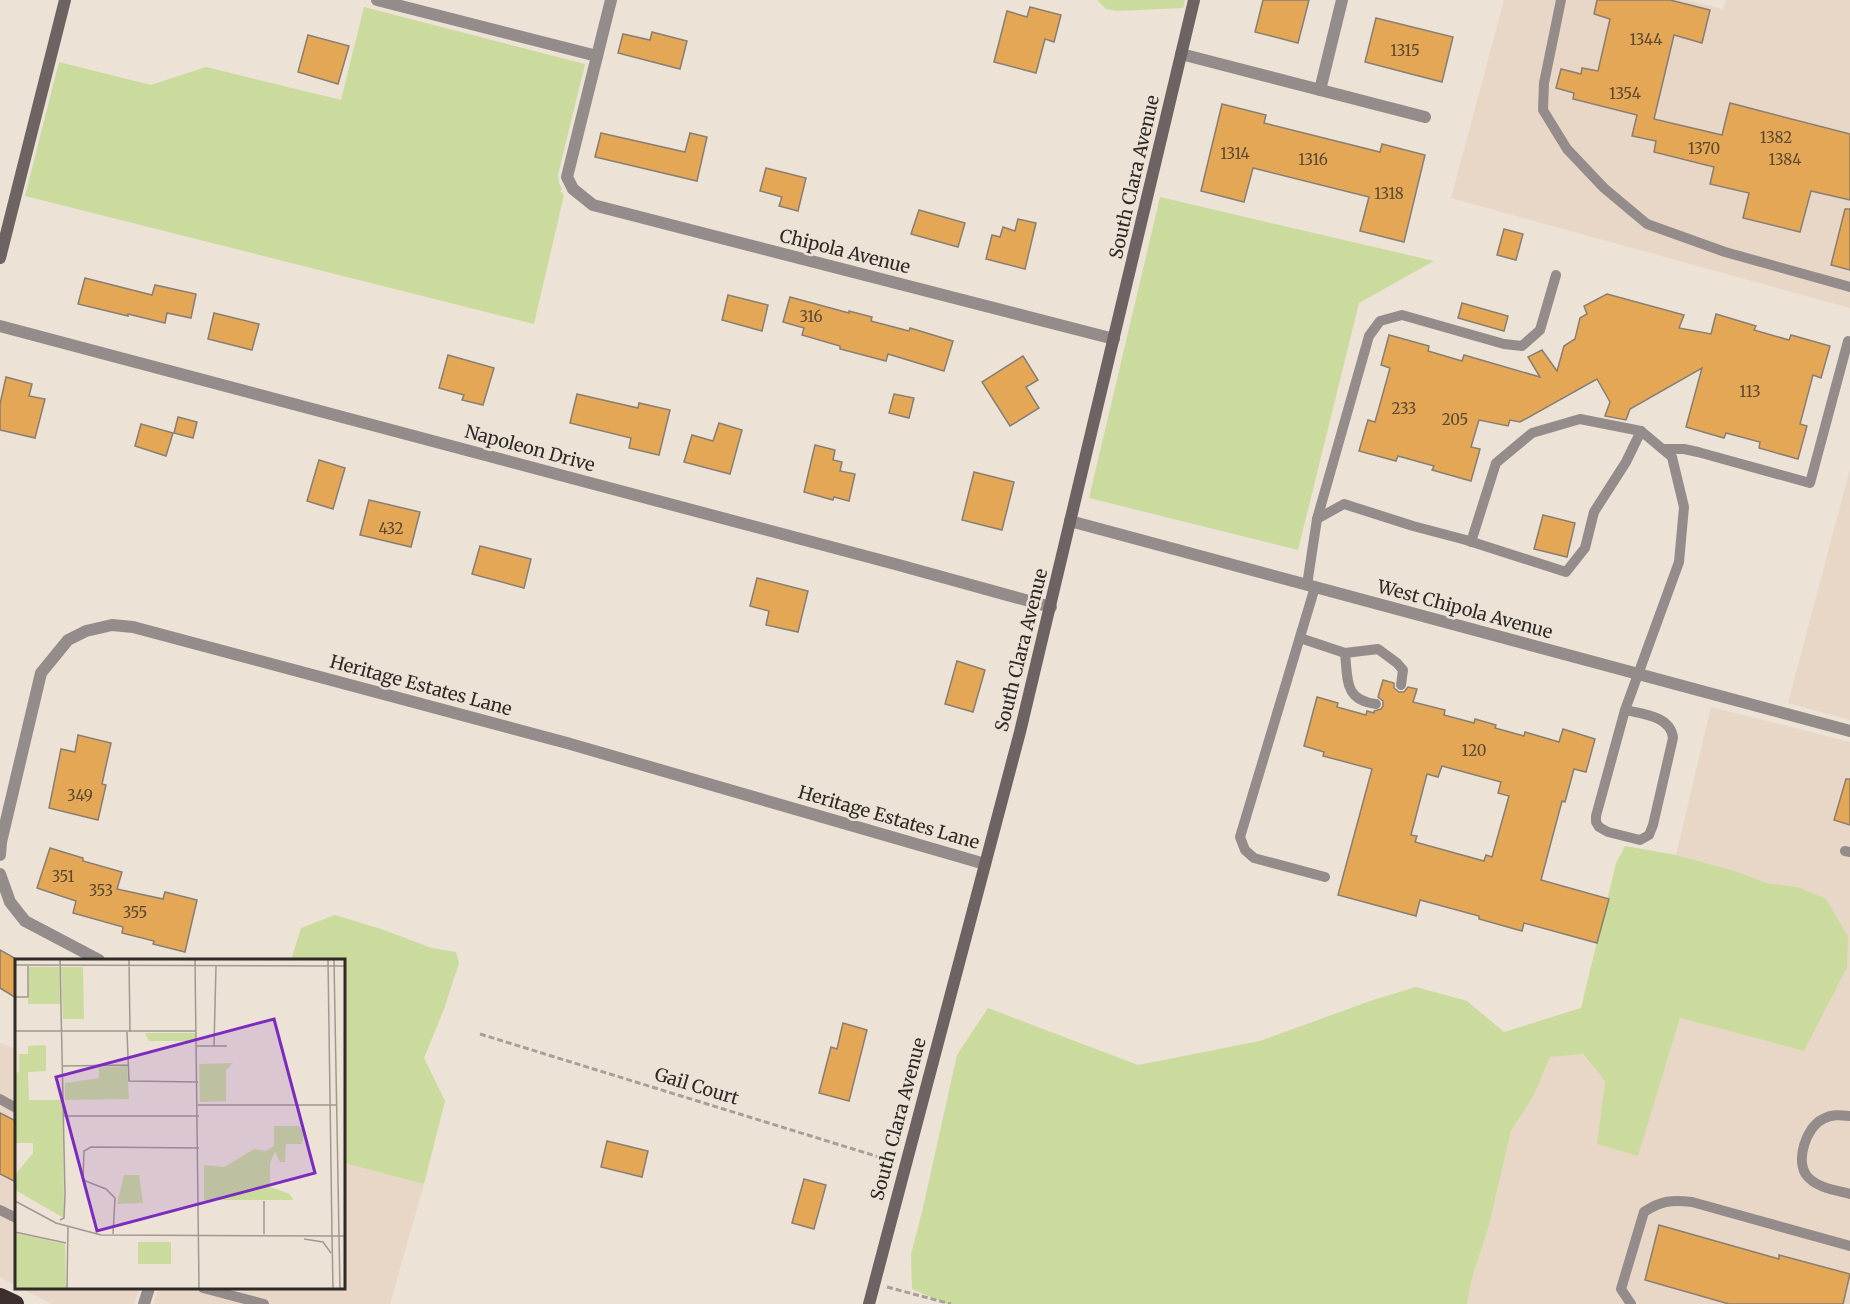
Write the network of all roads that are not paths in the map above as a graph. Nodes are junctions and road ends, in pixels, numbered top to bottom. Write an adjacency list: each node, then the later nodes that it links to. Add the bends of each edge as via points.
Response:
1 (65, 0): 11 (street)
2 (377, 0): 8 (street)
3 (611, 0): 8 (street)
4 (1194, 0): 7 (street, South Clara Avenue)
5 (1342, 0): 9 (street)
6 (1562, 0): 13 (lane, via 1544,83 1543,110 1567,149 1604,188 1647,224 1725,252)
7 (1181, 54): 9 (street); 15 (street, South Clara Avenue)
8 (597, 56): 15 (street, Chipola Avenue, via 567,177 573,189 593,205)
9 (1320, 90): 10 (street)
10 (1425, 117)
11 (0, 258)
12 (1556, 274): 19 (lane, via 1540,330 1522,346 1401,315 1380,321 1369,336)
13 (1850, 286)
14 (0, 326): 23 (street, Napoleon Drive)
15 (1114, 339): 20 (street, South Clara Avenue)
16 (1848, 341): 18 (lane, via 1810,483 1698,452)
17 (1641, 431): 18 (lane); 21 (lane, via 1580,419 1532,433 1496,464); 21 (lane, via 1594,512 1585,548 1566,572)
18 (1663, 449): 26 (lane, via 1672,457 1684,507 1679,562)
19 (1317, 519): 21 (lane, via 1344,504); 22 (lane)
20 (1070, 521): 22 (street, West Chipola Avenue); 23 (street, South Clara Avenue)
21 (1471, 542)
22 (1311, 586): 24 (lane); 26 (street, West Chipola Avenue)
23 (1051, 607): 32 (street, South Clara Avenue)
24 (1300, 638): 25 (lane); 34 (lane, via 1240,837 1245,850 1254,858)
25 (1345, 653): 27 (lane, via 1378,649 1403,670); 28 (lane, via 1348,687 1355,698)
26 (1637, 674): 29 (lane); 30 (street, West Chipola Avenue)
27 (1401, 685)
28 (1376, 704)
29 (1625, 710): 29 (lane, via 1596,822 1608,832 1640,840 1649,835 1653,825 1673,738 1666,722)
30 (1850, 731)
31 (0, 855): 32 (street, Heritage Estates Lane, via 41,673 68,640 112,625 133,627 567,743)
32 (985, 864): 47 (street, South Clara Avenue)
33 (0, 874): 35 (street, via 10,902 25,921)
34 (1325, 878)
35 (97, 959)
36 (0, 1099): 37 (lane)
37 (15, 1107)
38 (1850, 1116): 39 (lane, via 1838,1114 1822,1119 1812,1127 1802,1153 1802,1167 1809,1178)
39 (1850, 1194)
40 (0, 1210): 41 (lane)
41 (15, 1218)
42 (1850, 1246): 48 (lane, via 1692,1202 1671,1200 1644,1212 1621,1289)
43 (148, 1289): 45 (street)
44 (210, 1289): 46 (lane)
45 (144, 1304)
46 (264, 1304)
47 (869, 1304)
48 (1631, 1304)

